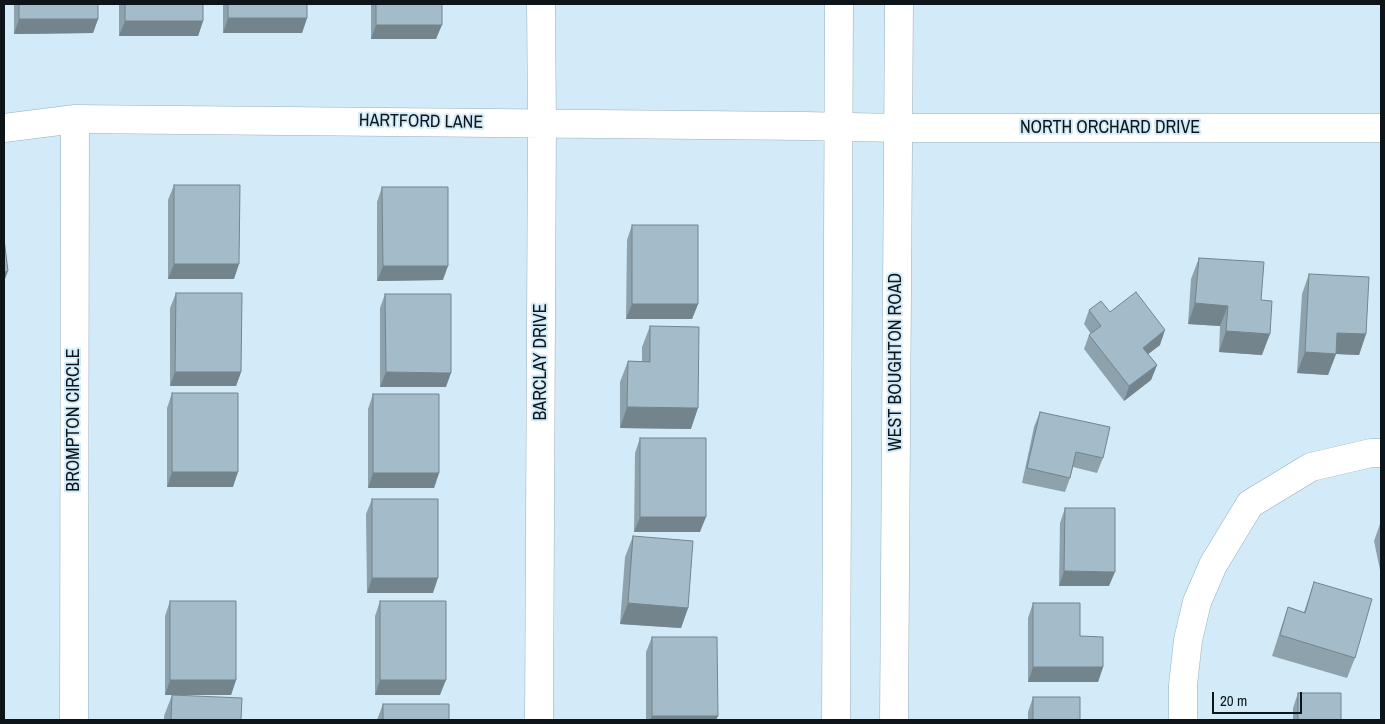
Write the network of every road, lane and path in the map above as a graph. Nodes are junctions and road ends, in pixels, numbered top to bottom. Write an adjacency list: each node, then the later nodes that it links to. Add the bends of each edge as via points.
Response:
1 (541, 4): 5 (street, BARCLAY DRIVE)
2 (839, 4): 6 (street)
3 (900, 4): 8 (street, WEST BOUGHTON ROAD)
4 (75, 119): 5 (street, HARTFORD LANE); 7 (street, HARTFORD LANE); 11 (street, BROMPTON CIRCLE)
5 (542, 123): 6 (street, HARTFORD LANE); 12 (street, BARCLAY DRIVE)
6 (840, 126): 8 (street, NORTH ORCHARD DRIVE); 13 (street)
7 (4, 128)
8 (898, 128): 9 (street, NORTH ORCHARD DRIVE); 14 (street, WEST BOUGHTON ROAD)
9 (1381, 128)
10 (1381, 453): 15 (street, via 1311,467 1250,504 1213,565 1197,602 1188,640)
11 (74, 720)
12 (539, 720)
13 (836, 720)
14 (894, 720)
15 (1183, 720)

